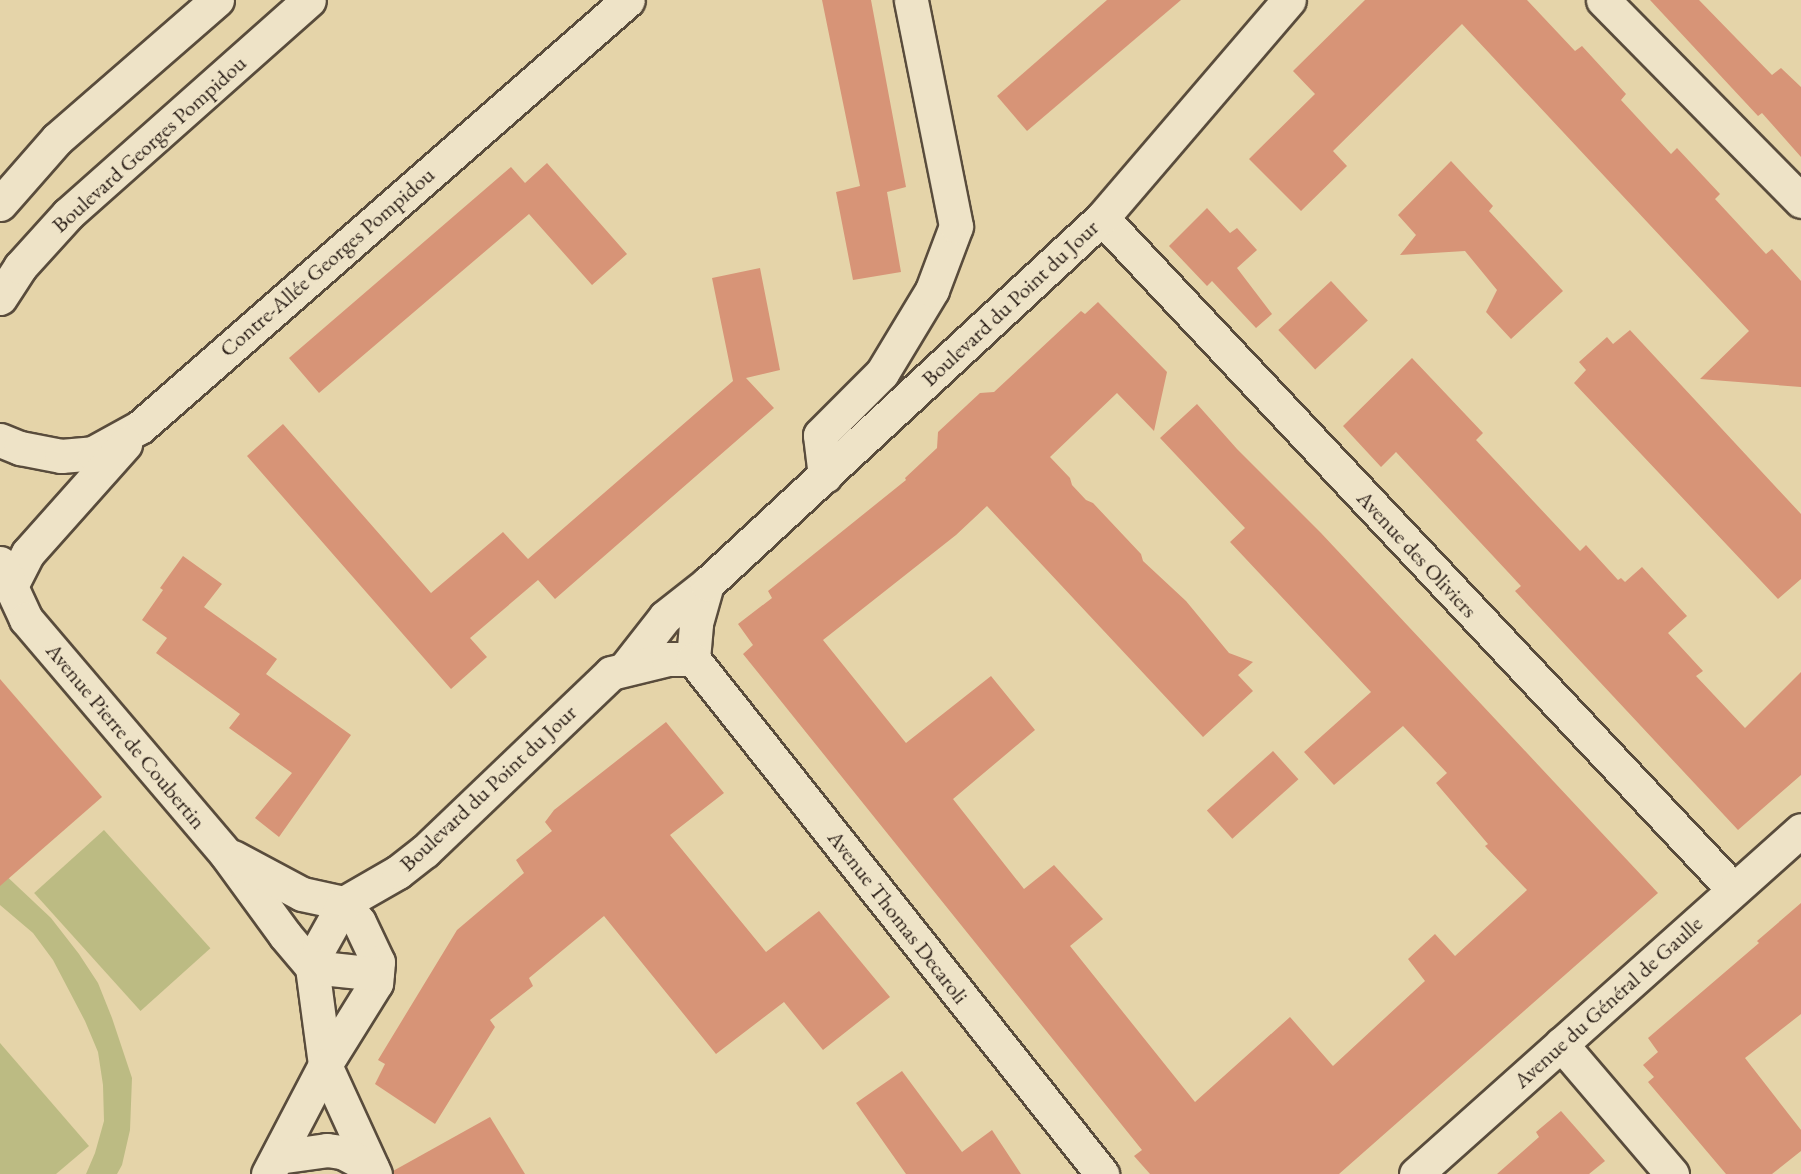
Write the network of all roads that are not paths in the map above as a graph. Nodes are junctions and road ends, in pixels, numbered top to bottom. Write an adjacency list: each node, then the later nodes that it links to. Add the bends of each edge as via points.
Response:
1 (217, 0): 8 (street, via 57,139)
2 (309, 0): 10 (street, Boulevard Georges Pompidou, via 68,214 20,267)
3 (628, 0): 11 (street, Contre-Allée Georges Pompidou)
4 (911, 0): 13 (street, via 956,226 932,290 882,373 820,435)
5 (1289, 0): 9 (street, Boulevard du Point du Jour)
6 (1604, 0): 7 (street)
7 (1801, 201)
8 (0, 204)
9 (1102, 218): 13 (street, Boulevard du Point du Jour); 20 (street, Avenue des Oliviers)
10 (0, 298)
11 (140, 427): 12 (street, Contre-Allée Georges Pompidou, via 93,453 61,456); 15 (street, via 28,553)
12 (0, 440)
13 (825, 476): 14 (street, Boulevard du Point du Jour)
14 (707, 584): 16 (street, via 696,622); 17 (street, Boulevard du Point du Jour, via 665,617)
15 (9, 593): 19 (street, Avenue Pierre de Coubertin)
16 (693, 659): 17 (street, Boulevard du Point du Jour); 28 (street, Avenue Thomas Decaroli)
17 (626, 667): 21 (street, Boulevard du Point du Jour, via 611,673 425,851 398,872)
18 (1801, 830): 20 (street, Avenue du Général de Gaulle)
19 (226, 854): 21 (street, Avenue Pierre de Coubertin, via 302,894); 22 (street, Avenue Pierre de Coubertin)
20 (1733, 889): 24 (street, Avenue du Général de Gaulle)
21 (344, 903): 22 (street); 23 (street, via 369,940 378,962)
22 (312, 967): 23 (street); 25 (street)
23 (376, 974): 25 (street, via 376,983)
24 (1562, 1044): 29 (street, Avenue du Général de Gaulle); 30 (street)
25 (325, 1065): 26 (street); 27 (street)
26 (273, 1166): 27 (street, via 327,1150 342,1152)
27 (373, 1171)
28 (1102, 1174)
29 (1416, 1174)
30 (1672, 1174)

